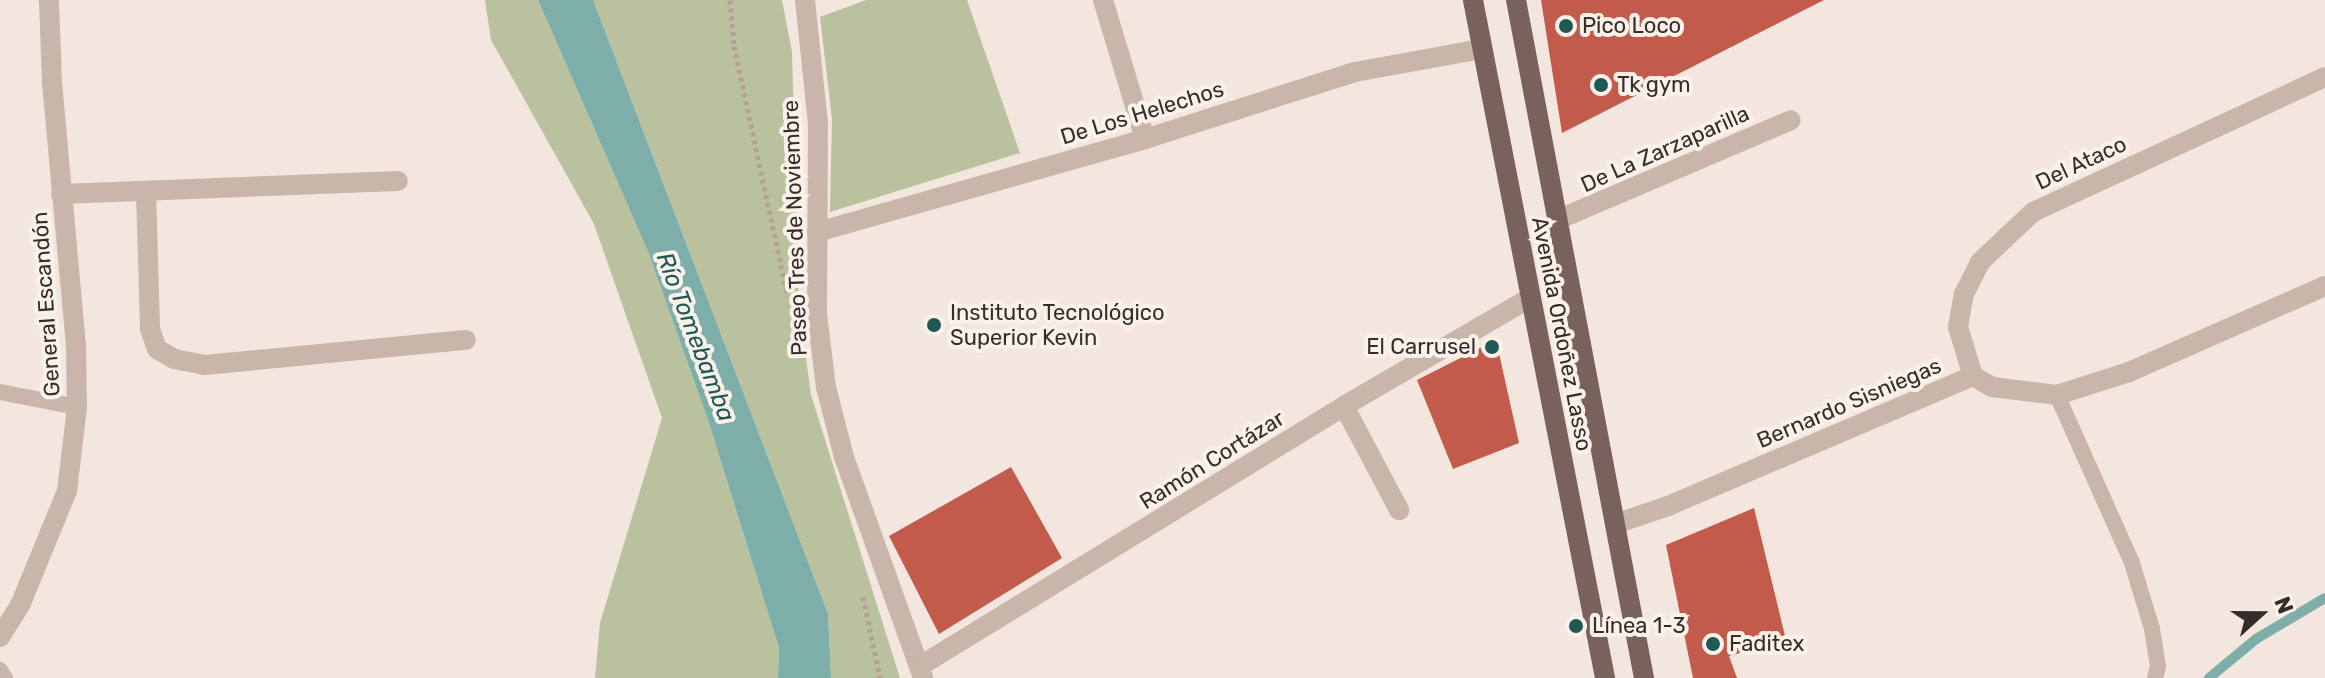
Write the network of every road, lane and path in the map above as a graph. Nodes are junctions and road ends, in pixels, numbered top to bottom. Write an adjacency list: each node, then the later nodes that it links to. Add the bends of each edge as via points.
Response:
1 (49, 0): 12 (street, General Escandón)
2 (805, 0): 14 (street, Paseo Tres de Noviembre, via 818,123)
3 (1103, 0): 9 (street)
4 (1473, 0): 6 (main road, Avenida Ordoñez Lasso)
5 (1516, 0): 13 (main road, Avenida Ordoñez Lasso)
6 (1482, 49): 9 (street, De Los Helechos, via 1355,72); 16 (main road, Avenida Ordoñez Lasso)
7 (2325, 77): 18 (street, Del Ataco, via 2033,212 1980,262 1964,294 1958,327)
8 (1791, 120): 13 (street, De La Zarzaparilla)
9 (1145, 139): 14 (street, De Los Helechos)
10 (398, 181): 11 (street)
11 (146, 192): 12 (street); 17 (street, via 150,329 157,349 174,359 205,365)
12 (61, 194): 22 (street, General Escandón)
13 (1557, 220): 24 (main road, Avenida Ordoñez Lasso)
14 (817, 232): 27 (street, Paseo Tres de Noviembre, via 817,314 826,387 844,457)
15 (2325, 286): 20 (street, Bernardo Sisniegas, via 2129,372)
16 (1531, 297): 21 (street, Ramón Cortázar); 29 (main road, Avenida Ordoñez Lasso)
17 (466, 340)
18 (1973, 376): 20 (street, Bernardo Sisniegas, via 1992,387); 24 (street, Bernardo Sisniegas)
19 (0, 392): 22 (lane)
20 (2057, 395): 31 (lane, via 2132,563 2152,629)
21 (1344, 406): 23 (street); 27 (street, Ramón Cortázar)
22 (77, 407): 25 (street, General Escandón, via 67,491 21,603)
23 (1399, 510)
24 (1615, 524): 30 (main road, Avenida Ordoñez Lasso)
25 (0, 637)
26 (0, 670): 28 (lane)
27 (922, 672)
28 (5, 678)
29 (1605, 678)
30 (1644, 678)
31 (2155, 678)

